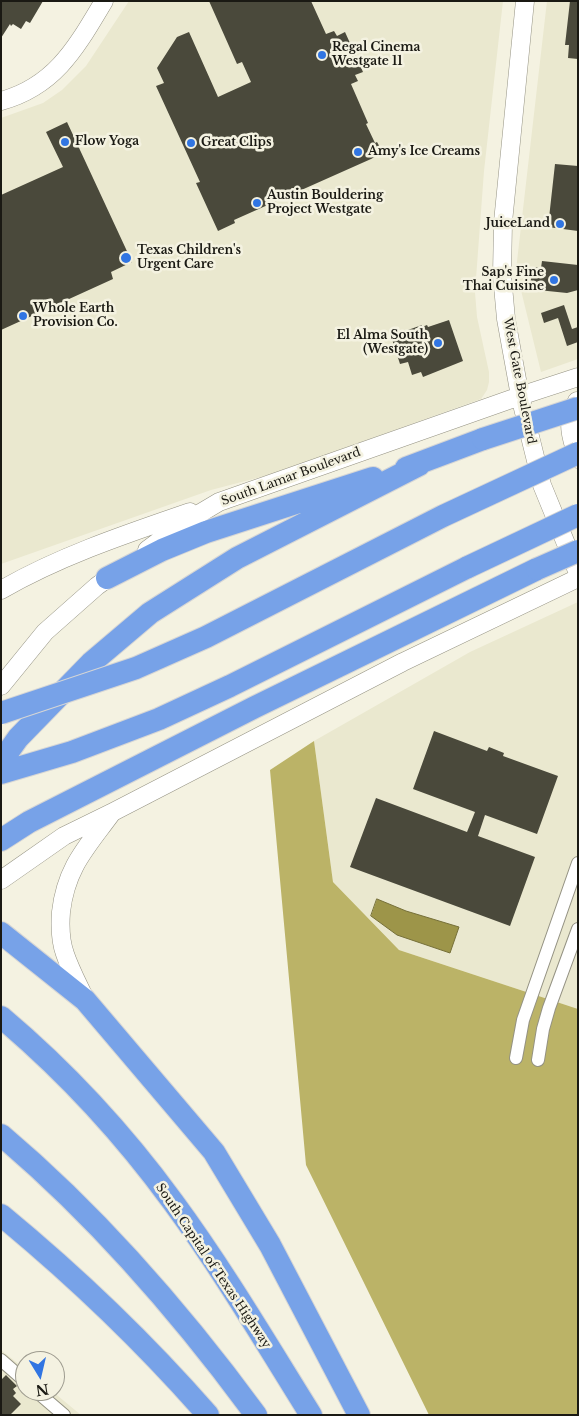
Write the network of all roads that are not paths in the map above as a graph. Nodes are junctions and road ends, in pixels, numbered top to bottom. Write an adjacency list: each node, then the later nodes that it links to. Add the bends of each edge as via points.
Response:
1 (104, 1): 3 (main road, via 75,49 58,69 40,84)
2 (525, 1): 5 (main road, West Gate Boulevard, via 502,237 506,319)
3 (1, 101)
4 (578, 377): 5 (main road, South Lamar Boulevard)
5 (520, 396): 11 (main road, South Lamar Boulevard); 14 (main road, West Gate Boulevard, via 542,485)
6 (578, 401): 9 (main road, via 570,420 570,434)
7 (578, 408): 10 (highway, bridge, via 483,439)
8 (578, 453): 19 (highway, bridge, via 443,516 206,637 136,668)
9 (578, 459)
10 (419, 465): 15 (highway, via 206,532); 20 (highway, via 237,558 150,613 92,663 18,738)
11 (219, 502): 15 (main road, South Lamar Boulevard, via 182,524); 17 (main road, via 75,555)
12 (578, 515): 21 (highway, bridge, via 158,719 72,752)
13 (578, 551): 23 (highway, bridge, via 255,707)
14 (578, 573)
15 (107, 578): 18 (main road, South Lamar Boulevard, via 45,632)
16 (578, 578): 22 (main road, via 403,662)
17 (1, 590)
18 (1, 686)
19 (1, 713)
20 (1, 762)
21 (1, 772)
22 (113, 812): 25 (main road, via 64,836); 30 (main road, via 76,862 63,896 61,935 64,953)
23 (1, 840)
24 (578, 863): 32 (street, via 523,1020)
25 (1, 880)
26 (578, 929): 33 (street, via 549,1008)
27 (1, 933): 29 (highway)
28 (1, 950): 29 (highway)
29 (28, 954): 30 (highway)
30 (86, 1000): 43 (highway, via 214,1152 270,1245)
31 (1, 1017): 42 (highway, South Capital of Texas Highway, via 106,1120 166,1193)
32 (516, 1058)
33 (538, 1060)
34 (1, 1135): 41 (highway, via 90,1217 162,1295)
35 (1, 1215): 40 (highway, via 86,1289)
36 (1, 1360): 37 (street)
37 (15, 1372)
38 (48, 1401): 39 (street)
39 (64, 1415)
40 (208, 1415)
41 (256, 1415)
42 (311, 1415)
43 (359, 1415)

